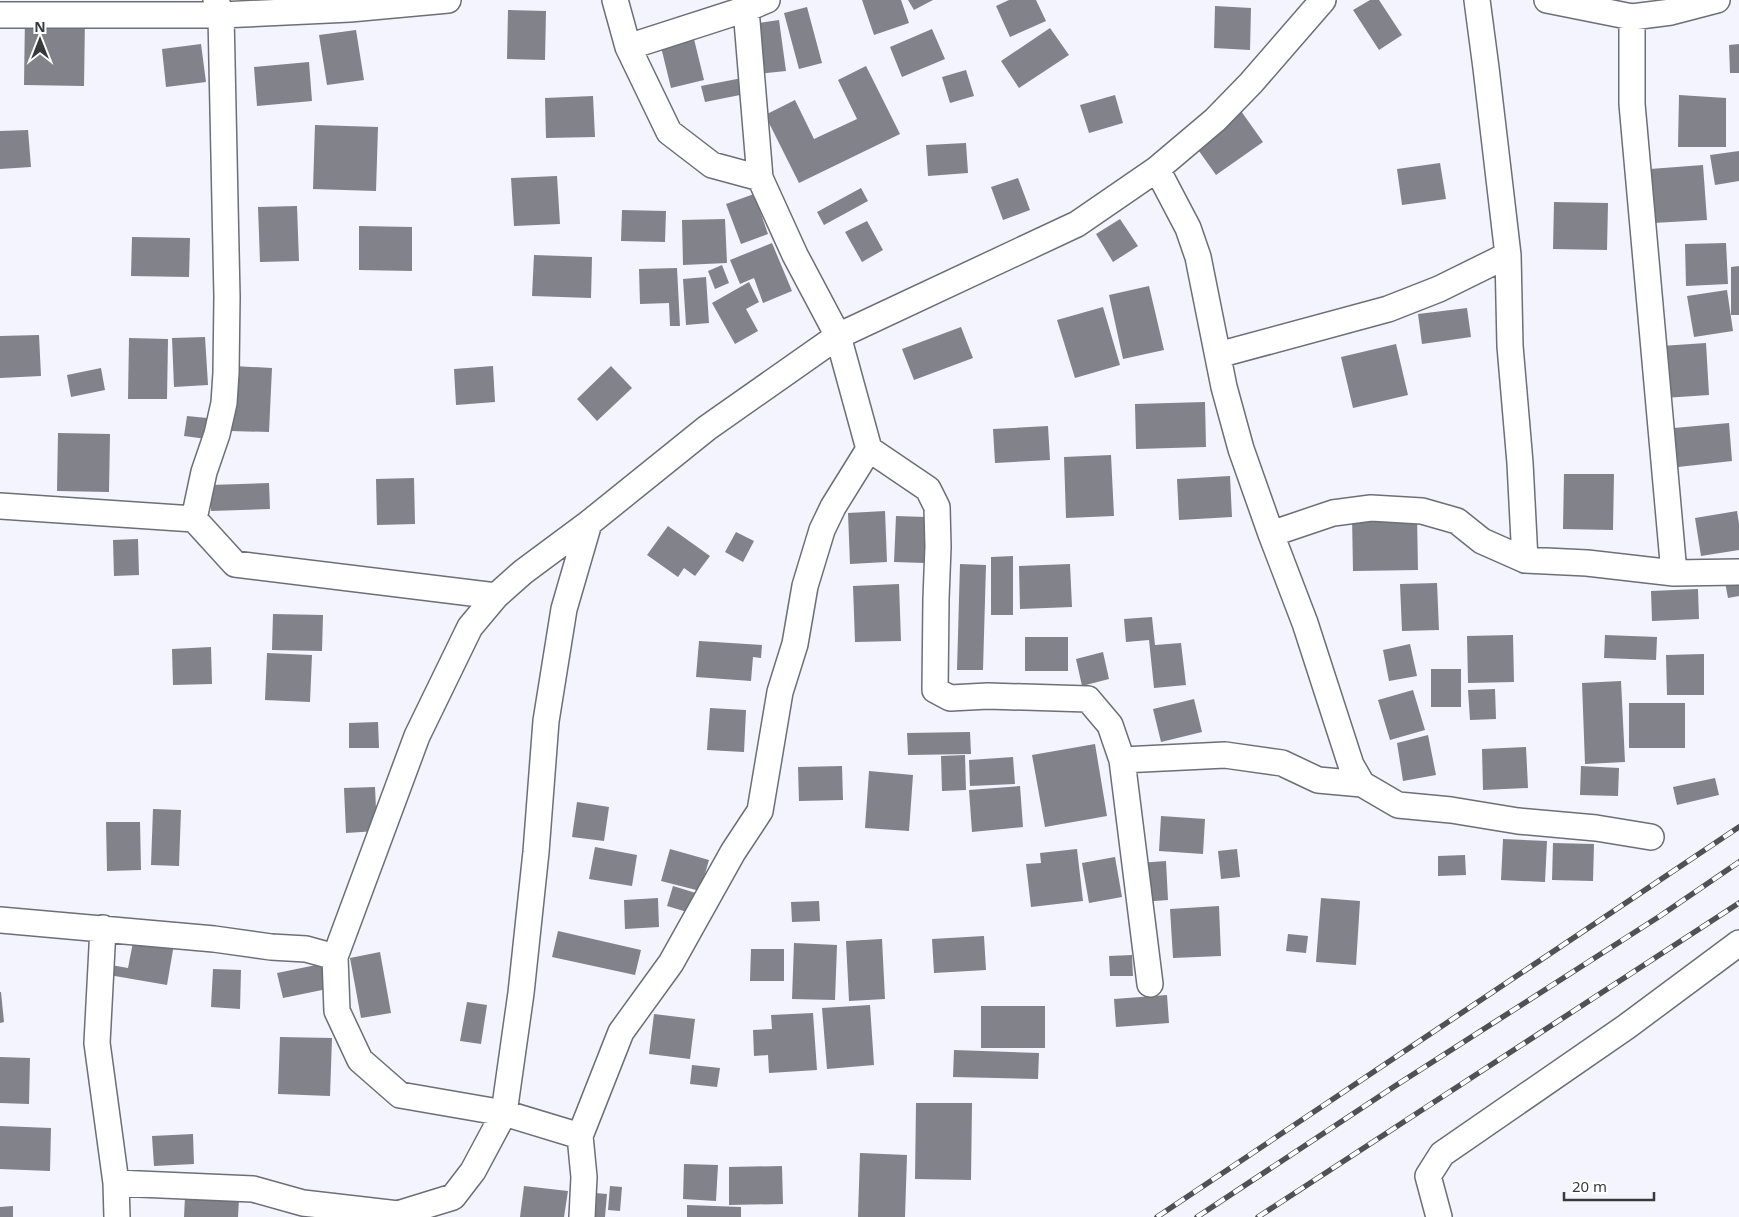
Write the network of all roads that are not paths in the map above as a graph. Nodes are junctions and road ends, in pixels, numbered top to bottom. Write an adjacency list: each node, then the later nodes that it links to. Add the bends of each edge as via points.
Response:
1 (448, 0): 8 (street, via 350,9)
2 (615, 0): 11 (street)
3 (1323, 0): 12 (street, via 1221,114)
4 (1476, 0): 14 (street)
5 (1547, 0): 10 (street)
6 (1717, 0): 10 (street, via 1671,12)
7 (756, 5): 11 (street); 13 (street)
8 (218, 7): 9 (street); 19 (street, via 227,297 226,373 224,404)
9 (0, 15)
10 (1632, 17): 23 (street, via 1632,104)
11 (628, 48): 13 (street, via 669,132 712,165)
12 (1157, 169): 15 (street, via 1076,224); 16 (street, via 1188,228 1198,257)
13 (760, 178): 15 (street, via 795,255)
14 (1508, 255): 16 (street, via 1439,289 1388,309); 22 (street, via 1510,346)
15 (838, 336): 17 (street); 20 (street, via 707,428)
16 (1218, 356): 21 (street, via 1241,449)
17 (869, 449): 26 (street, via 928,490 937,507 935,690 950,698 1088,699 1110,725); 35 (street, via 822,530 805,586 795,644 780,692 760,811 733,852 671,963 621,1032)
18 (0, 506): 19 (street)
19 (194, 519): 25 (street, via 235,564)
20 (589, 523): 25 (street); 34 (street, via 564,609 546,721 522,993)
21 (1271, 534): 22 (street, via 1333,513 1370,508 1422,511 1457,521 1482,541); 27 (street, via 1305,623 1351,765)
22 (1525, 560): 23 (street)
23 (1674, 572): 24 (street)
24 (1739, 572)
25 (496, 596): 32 (street, via 470,627 417,736)
26 (1122, 760): 27 (street, via 1224,756 1282,763 1318,780); 33 (street)
27 (1362, 784): 28 (street, via 1398,805)
28 (1651, 837)
29 (0, 920): 30 (street)
30 (102, 928): 32 (street, via 306,949); 36 (street, via 97,1043)
31 (1739, 943): 39 (street, via 1626,1027 1442,1154 1428,1176)
32 (335, 957): 34 (street, via 337,1011 360,1060 400,1095)
33 (1150, 984)
34 (504, 1113): 35 (street); 36 (street, via 473,1171 453,1197 398,1214 303,1203 254,1189)
35 (580, 1136): 38 (street, via 584,1177)
36 (116, 1183): 37 (street)
37 (117, 1217)
38 (582, 1217)
39 (1439, 1217)

